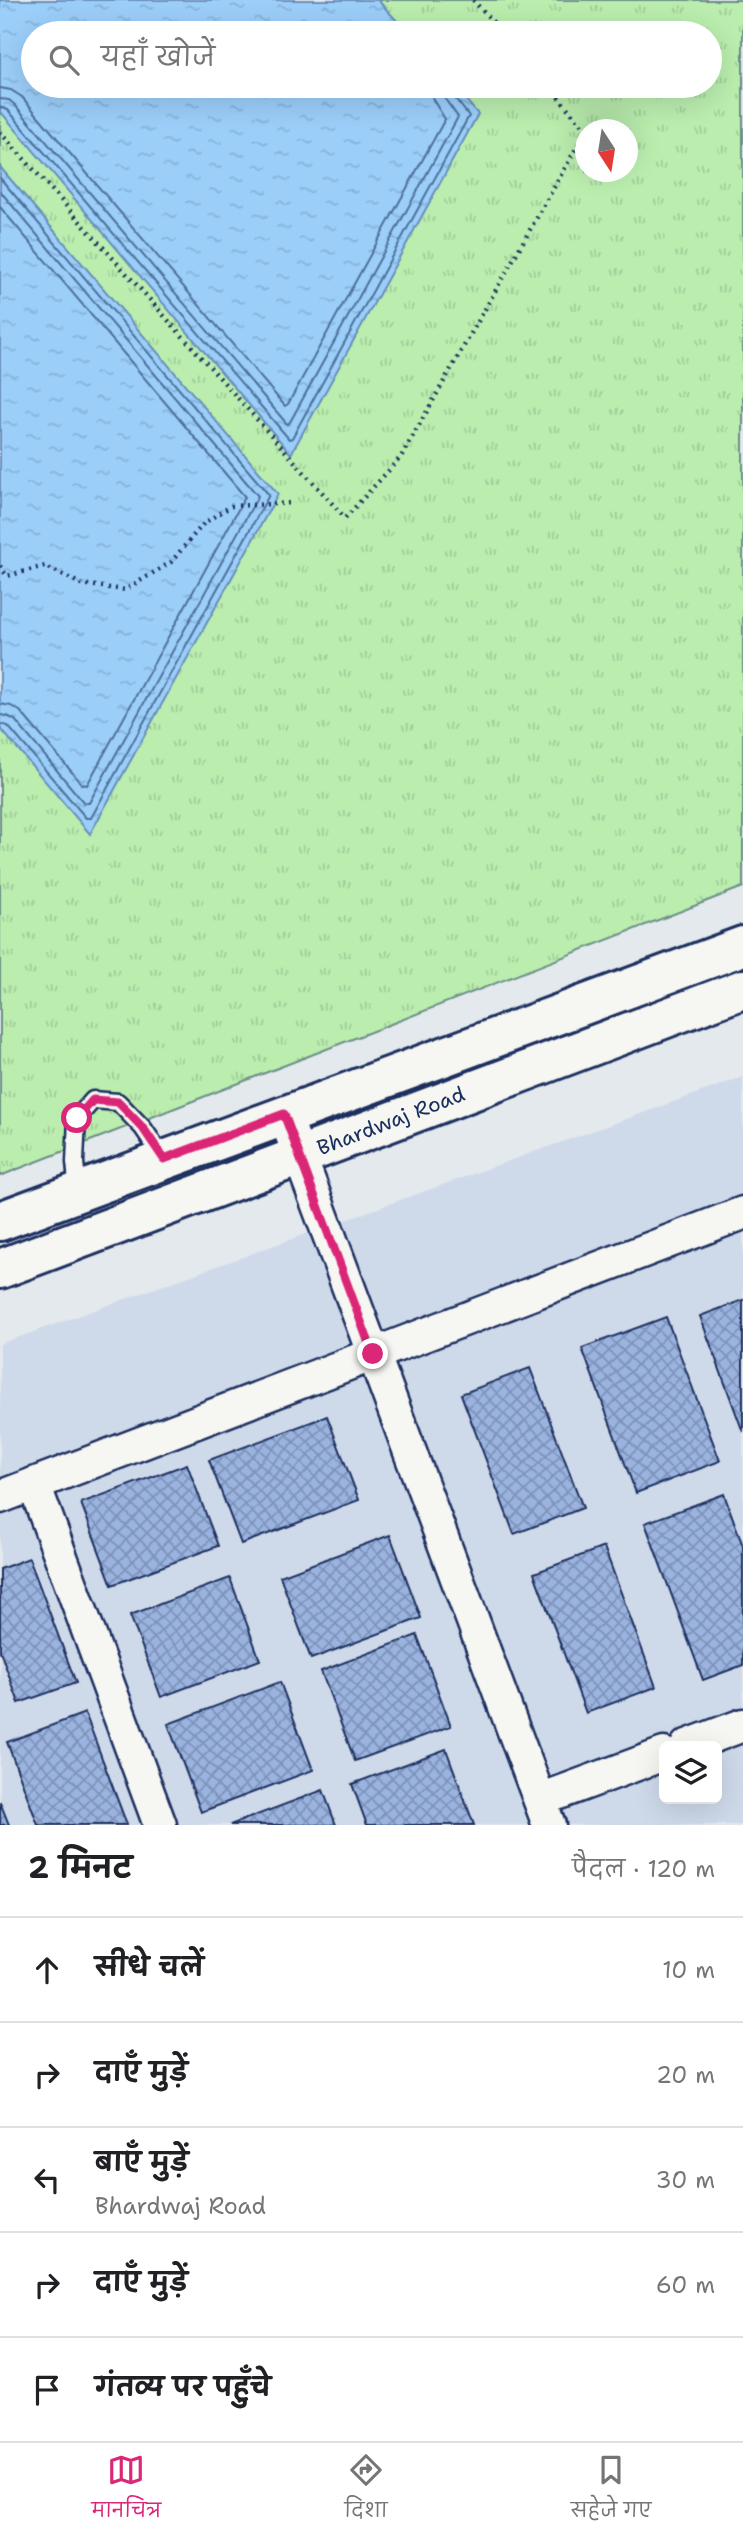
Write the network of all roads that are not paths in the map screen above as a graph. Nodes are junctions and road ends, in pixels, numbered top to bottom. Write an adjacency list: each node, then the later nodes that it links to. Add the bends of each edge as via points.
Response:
1 (743, 946): 3 (street, Bhardwaj Road)
2 (743, 989): 4 (street, Bhardwaj Road)
3 (284, 1114): 4 (street); 5 (street, Bhardwaj Road)
4 (300, 1155): 9 (street, Bhardwaj Road); 10 (street)
5 (164, 1159): 6 (street, Bhardwaj Road); 6 (lane, via 118,1102 93,1100 77,1118)
6 (78, 1192): 8 (street, Bhardwaj Road)
7 (743, 1213): 10 (street)
8 (0, 1221)
9 (0, 1269)
10 (373, 1354): 11 (street); 16 (street)
11 (34, 1484): 12 (street); 17 (street)
12 (0, 1497)
13 (743, 1726): 14 (street)
14 (701, 1741)
15 (659, 1757): 16 (street)
16 (544, 1813)
17 (160, 1825)

